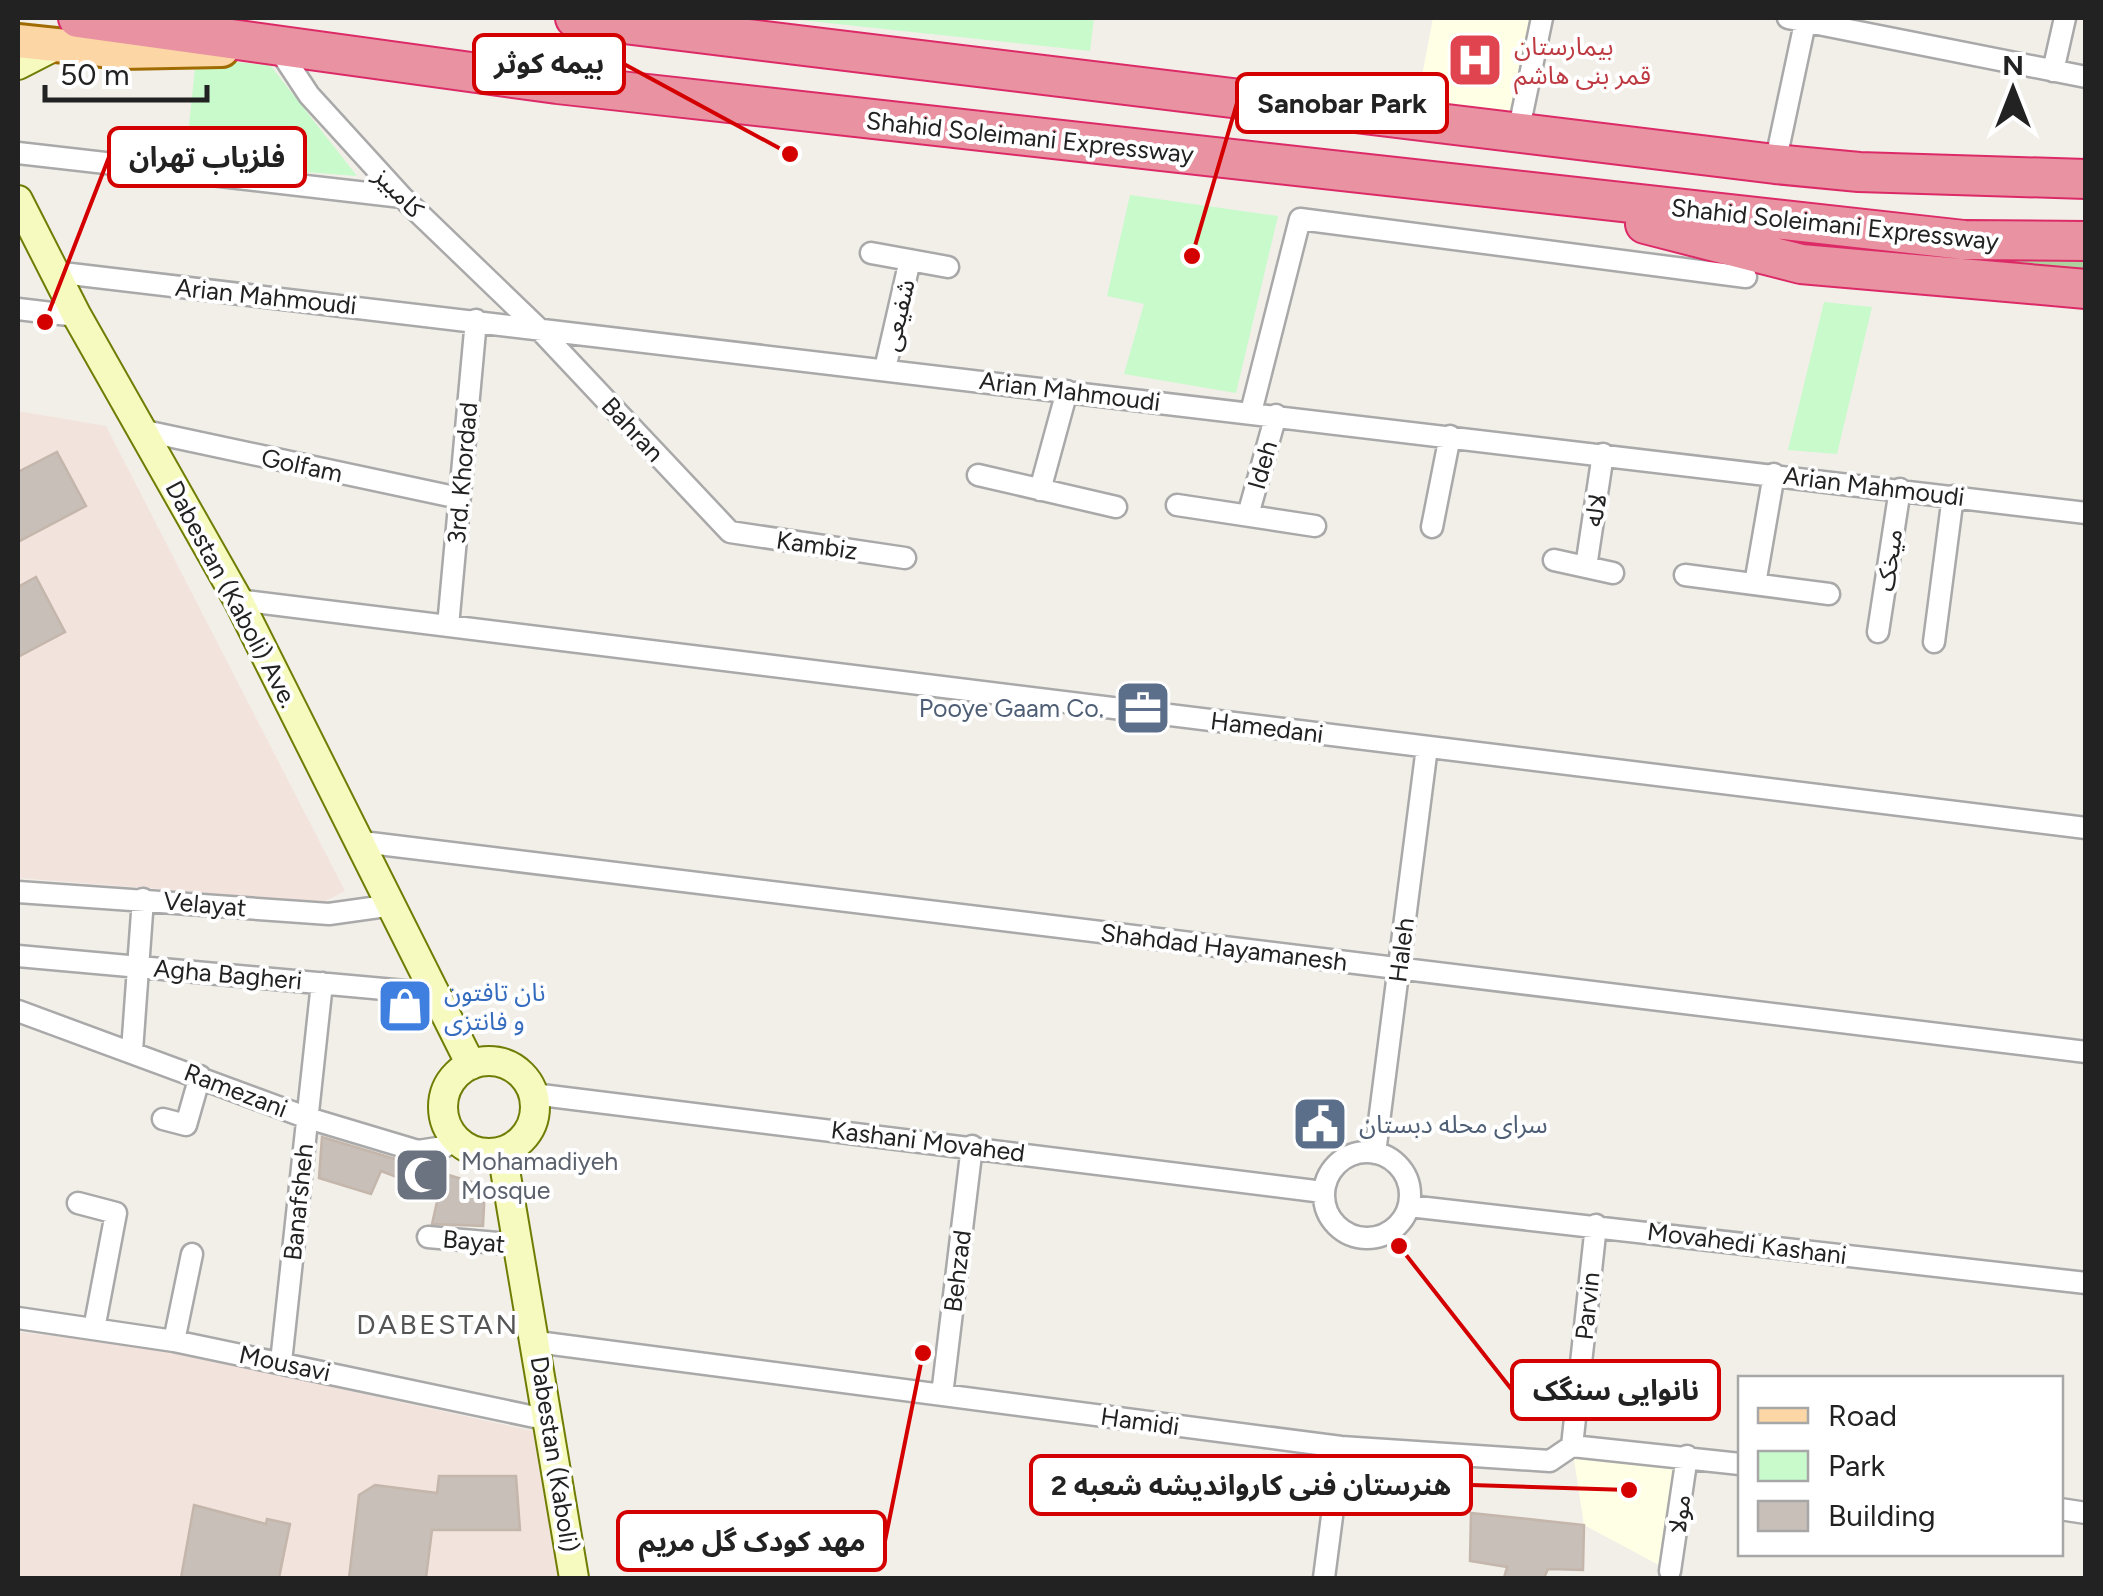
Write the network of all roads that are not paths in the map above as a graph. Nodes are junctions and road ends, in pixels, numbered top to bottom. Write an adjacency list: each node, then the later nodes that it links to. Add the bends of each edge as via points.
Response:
1 (576, 18): 11 (highway)
2 (1542, 18): 11 (street)
3 (2065, 18): 9 (street)
4 (1800, 19): 9 (street); 13 (street)
5 (68, 31): 6 (main road); 7 (highway, Shahid Soleimani Expressway); 8 (main road)
6 (18, 41)
7 (275, 44): 15 (highway, Shahid Soleimani Expressway, via 557,84); 16 (street, کامبیز, via 309,95)
8 (18, 65)
9 (2053, 71): 10 (street)
10 (2086, 78)
11 (1518, 133): 13 (highway)
12 (18, 153): 16 (street)
13 (1775, 164): 14 (highway)
14 (2086, 180)
15 (1512, 190): 18 (highway, Shahid Soleimani Expressway, via 1964,240); 22 (highway, via 1800,264)
16 (402, 197): 30 (street, کامبیز)
17 (18, 200): 23 (main road, Dabestan (Kaboli) Ave.)
18 (2086, 242)
19 (871, 253): 20 (street)
20 (910, 260): 21 (street); 31 (street, شفیعی)
21 (948, 267)
22 (1866, 270): 25 (highway); 27 (highway)
23 (54, 272): 28 (main road, Dabestan (Kaboli) Ave.); 29 (street, Arian Mahmoudi)
24 (1746, 277): 33 (street, via 1300,219)
25 (2086, 290)
26 (18, 309): 28 (street)
27 (2086, 312)
28 (76, 316): 35 (main road, Dabestan (Kaboli) Ave.)
29 (476, 320): 30 (street, Arian Mahmoudi); 43 (street, 3rd. Khordad)
30 (537, 326): 31 (street, Arian Mahmoudi); 50 (street, Bahran)
31 (886, 369): 32 (street, Arian Mahmoudi)
32 (1067, 390): 33 (street, Arian Mahmoudi); 41 (street)
33 (1251, 412): 34 (street, Arian Mahmoudi)
34 (1276, 415): 36 (street, Arian Mahmoudi); 47 (street, Ideh)
35 (145, 431): 43 (street, Golfam); 58 (main road, Dabestan (Kaboli) Ave.)
36 (1450, 436): 37 (street, Arian Mahmoudi); 49 (street)
37 (1604, 454): 38 (street, Arian Mahmoudi); 53 (street, لاله)
38 (1774, 474): 40 (street, Arian Mahmoudi); 56 (street)
39 (978, 475): 41 (street)
40 (1900, 488): 42 (street, Arian Mahmoudi); 60 (street, میخک)
41 (1040, 490): 45 (street)
42 (1953, 496): 46 (street, Arian Mahmoudi); 61 (street)
43 (459, 498): 59 (street, 3rd. Khordad)
44 (1177, 505): 47 (street, Ideh)
45 (1116, 507)
46 (2086, 513)
47 (1248, 515): 48 (street, Ideh)
48 (1314, 526)
49 (1432, 528)
50 (730, 532): 51 (street, Kambiz)
51 (905, 558)
52 (1554, 560): 53 (street)
53 (1586, 567): 54 (street)
54 (1613, 573)
55 (1686, 575): 56 (street)
56 (1755, 584): 57 (street)
57 (1829, 594)
58 (238, 600): 59 (street, Hamedani); 64 (main road, Dabestan (Kaboli) Ave.)
59 (448, 626): 62 (street, Hamedani)
60 (1878, 632)
61 (1934, 642)
62 (1427, 747): 63 (street, Hamedani); 70 (street, Haleh)
63 (2086, 828)
64 (362, 842): 67 (main road, Dabestan (Kaboli) Ave.); 70 (street, Shahdad Hayamanesh)
65 (18, 892): 66 (street, Velayat)
66 (142, 899): 67 (street, Velayat, via 329,914); 69 (street)
67 (393, 904): 72 (main road, Dabestan (Kaboli) Ave.)
68 (18, 956): 69 (street, Agha Bagheri)
69 (138, 966): 71 (street, Agha Bagheri); 74 (street)
70 (1399, 969): 75 (street, Shahdad Hayamanesh); 84 (street, Haleh)
71 (322, 983): 72 (street, Agha Bagheri); 79 (street, Banafsheh)
72 (438, 994): 76 (main road)
73 (18, 1011): 74 (street, Ramezani)
74 (132, 1051): 77 (street, Ramezani)
75 (2086, 1052)
76 (471, 1066): 78 (main road, via 510,1066); 81 (main road, via 444,1095 445,1121)
77 (200, 1076): 79 (street, Ramezani); 80 (street, via 186,1124)
78 (533, 1094): 82 (street, Kashani Movahed); 83 (main road, via 527,1131)
79 (308, 1118): 81 (street, Ramezani, via 418,1151); 97 (street, Banafsheh)
80 (163, 1119)
81 (456, 1140): 83 (main road, via 474,1151)
82 (972, 1146): 85 (street, Kashani Movahed); 98 (street, Behzad)
83 (502, 1152): 90 (main road, Dabestan (Kaboli))
84 (1375, 1152): 85 (street, via 1334,1166); 87 (street, via 1399,1166)
85 (1323, 1192): 87 (street, via 1331,1220 1354,1237 1382,1236)
86 (78, 1203): 94 (street, via 116,1213)
87 (1409, 1206): 88 (street, Movahedi Kashani)
88 (1596, 1225): 92 (street, Movahedi Kashani); 100 (street, Parvin)
89 (428, 1237): 90 (street, Bayat)
90 (520, 1245): 96 (main road, Dabestan (Kaboli))
91 (192, 1254): 95 (street)
92 (2086, 1284)
93 (18, 1318): 94 (street, Mousavi)
94 (94, 1328): 95 (street, Mousavi)
95 (174, 1341): 97 (street, Mousavi)
96 (537, 1342): 98 (street, Hamidi); 99 (main road, Dabestan (Kaboli))
97 (281, 1362): 99 (street, Mousavi)
98 (942, 1395): 101 (street, Hamidi)
99 (550, 1420): 105 (main road, Dabestan (Kaboli))
100 (1572, 1446): 101 (street, Hamidi, via 1550,1461); 102 (street, Hamidi)
101 (1341, 1447): 106 (street)
102 (1687, 1456): 103 (street, Hamidi); 104 (street, مولا)
103 (1738, 1464)
104 (1670, 1571)
105 (574, 1578)
106 (1324, 1578)

